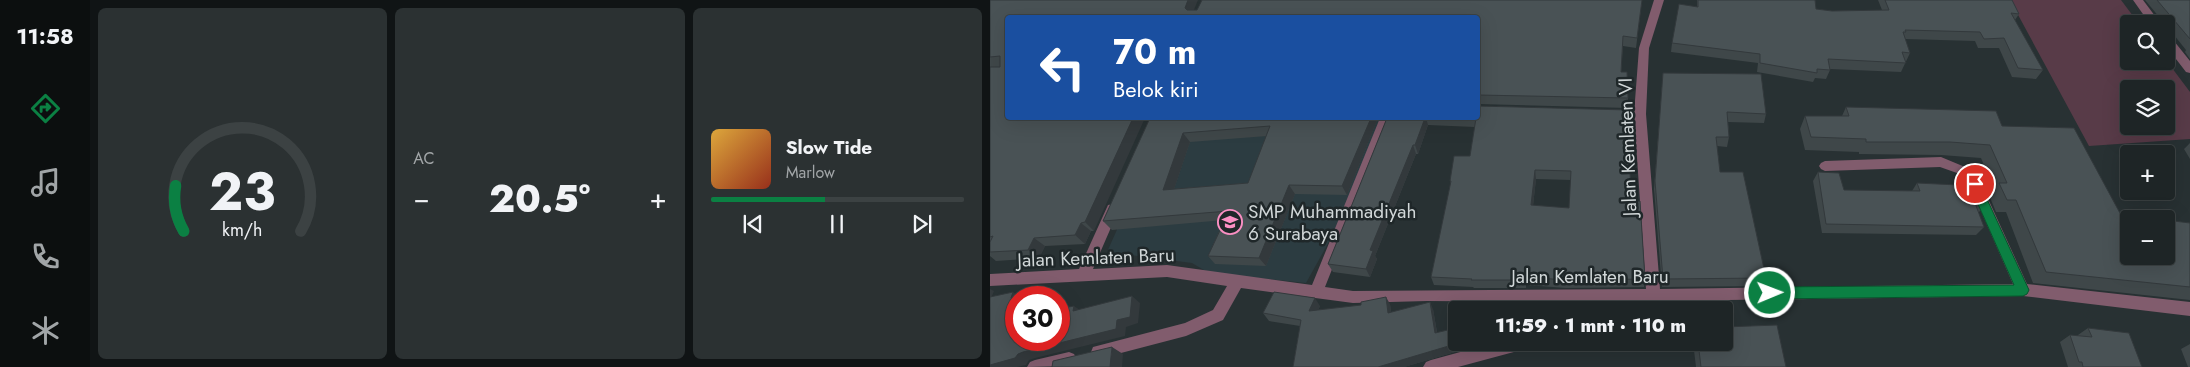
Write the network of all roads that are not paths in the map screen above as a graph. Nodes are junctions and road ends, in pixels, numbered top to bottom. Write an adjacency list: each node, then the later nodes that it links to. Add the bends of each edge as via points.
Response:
1 (1659, 0): 14 (street, Jalan Kemlaten VI, via 1644,48 1635,114)
2 (2138, 0): 3 (street)
3 (2149, 15)
4 (2175, 50): 5 (street)
5 (2190, 69)
6 (1385, 120): 13 (street)
7 (1825, 166): 12 (street, via 1941,162 1961,170 1975,184)
8 (1119, 197): 9 (street)
9 (1084, 274): 10 (street, Jalan Kemlaten Baru); 11 (street, Jalan Kemlaten Baru, via 1167,271)
10 (990, 280)
11 (1238, 280): 13 (street, Jalan Kemlaten Baru); 19 (street, via 1218,315 1186,329)
12 (2023, 290): 14 (street, Jalan Kemlaten Baru); 17 (street, Jalan Kemlaten Baru)
13 (1316, 292): 15 (street, Jalan Kemlaten Baru, via 1353,297)
14 (1653, 295): 15 (street, Jalan Kemlaten Baru)
15 (1584, 296): 16 (street)
16 (1582, 301)
17 (2190, 310)
18 (1491, 351): 20 (street)
19 (1035, 367)
20 (1431, 367)

